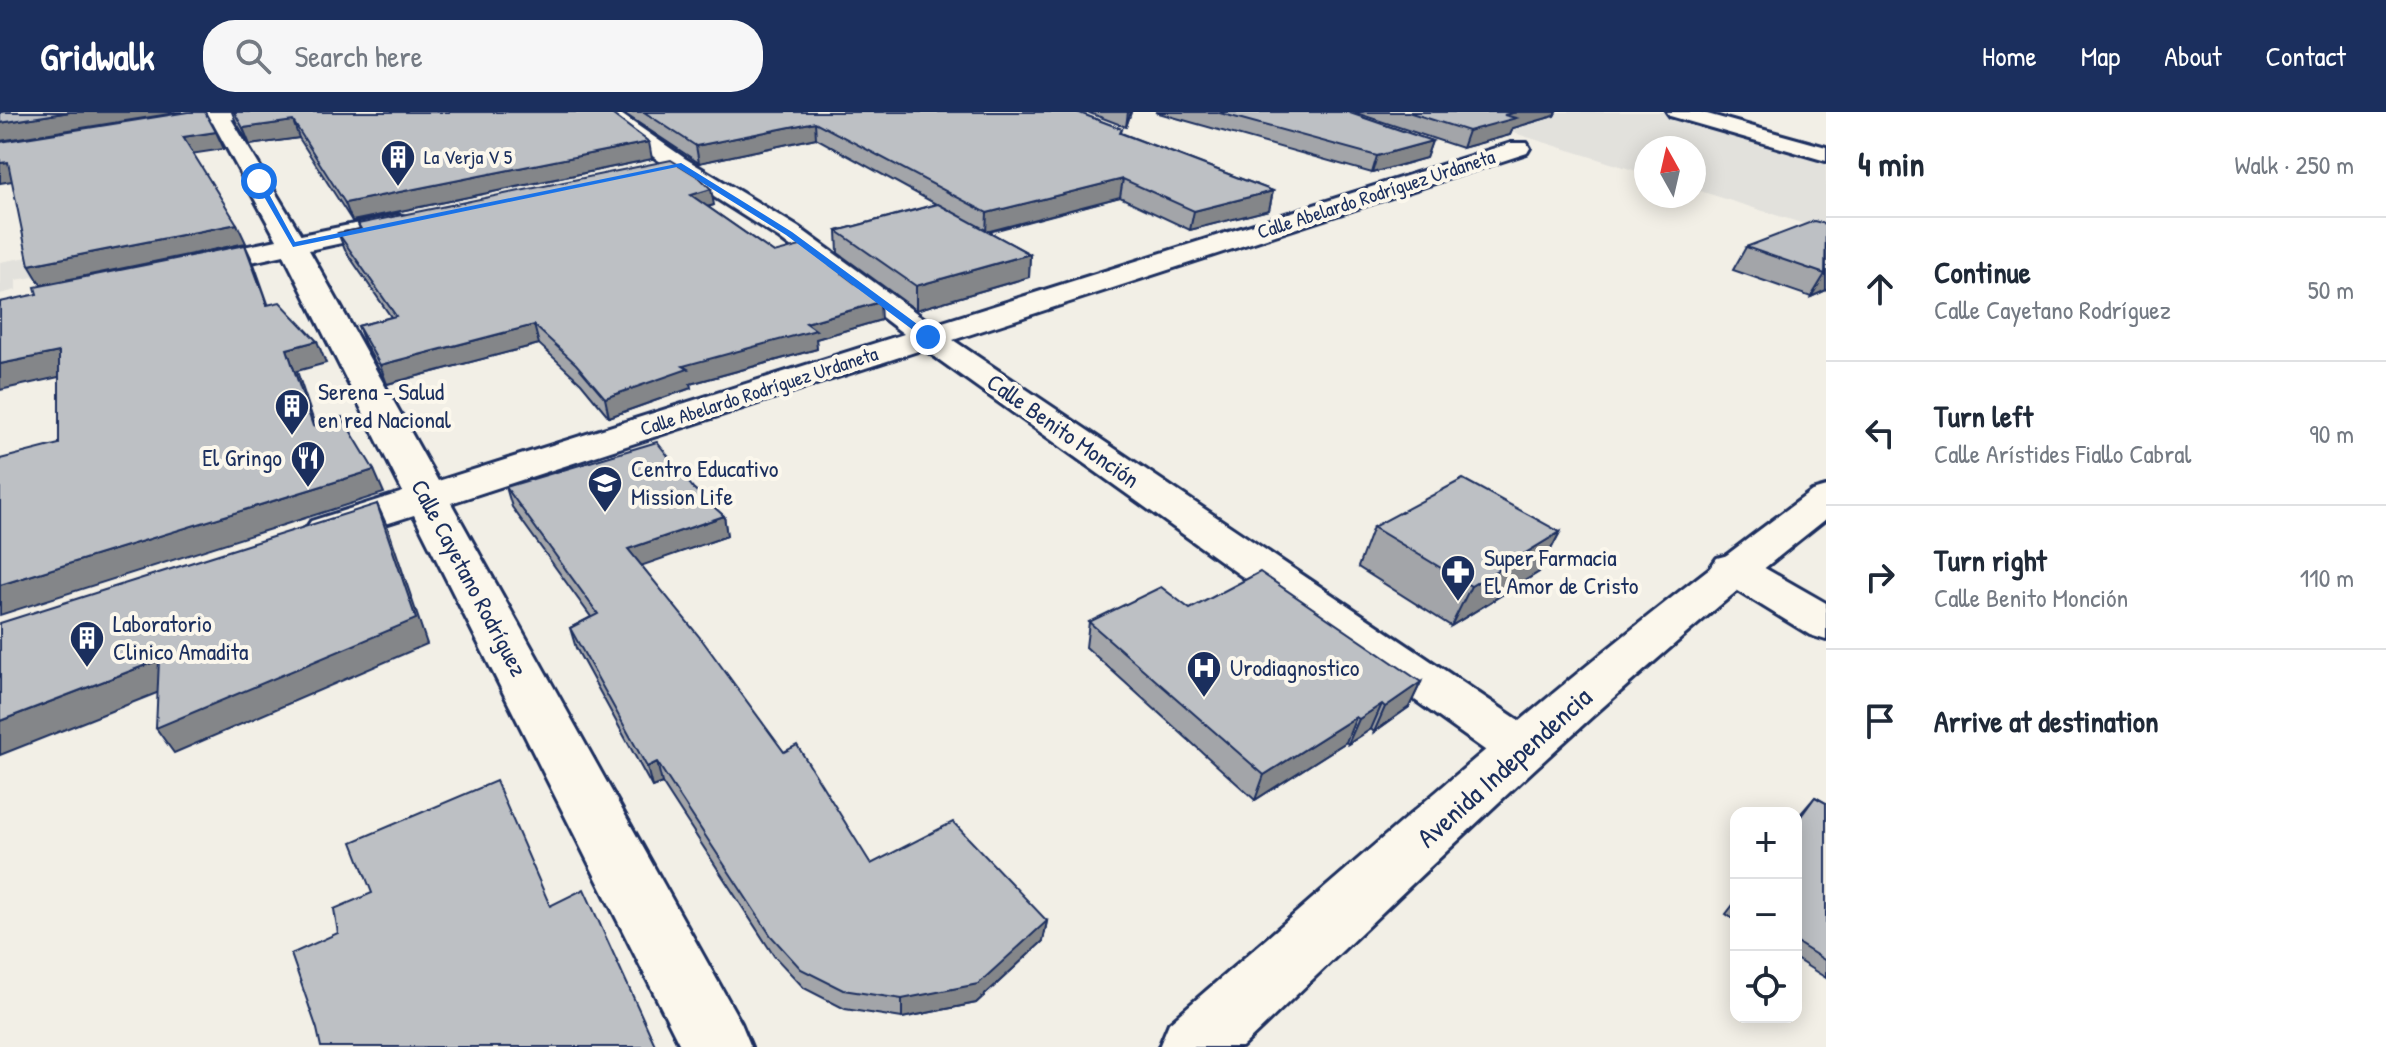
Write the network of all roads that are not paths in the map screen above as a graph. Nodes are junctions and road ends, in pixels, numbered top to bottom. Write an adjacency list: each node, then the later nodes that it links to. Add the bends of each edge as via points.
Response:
1 (604, 112): 12 (street, Calle Benito Monción, via 663,168 789,233)
2 (1677, 112): 6 (street)
3 (225, 113): 4 (street); 10 (street, Calle Cayetano Rodríguez)
4 (125, 131)
5 (1519, 148): 8 (street, Calle Abelardo Rodríguez Urdaneta, via 1457,158)
6 (1826, 154)
7 (1279, 196): 8 (street)
8 (1322, 212): 12 (street, Calle Abelardo Rodríguez Urdaneta)
9 (416, 219): 10 (street)
10 (293, 245): 11 (street); 13 (street, Calle Cayetano Rodríguez)
11 (170, 271)
12 (928, 337): 13 (street, Calle Abelardo Rodríguez Urdaneta); 18 (street, Calle Benito Monción)
13 (427, 498): 15 (street, Calle Abelardo Rodríguez Urdaneta); 19 (street, Calle Cayetano Rodríguez)
14 (1826, 499): 16 (street, Avenida Independencia)
15 (294, 540)
16 (1732, 568): 17 (street); 18 (street, Avenida Independencia)
17 (1826, 624)
18 (1522, 749): 20 (street, Avenida Independencia)
19 (717, 1047)
20 (1193, 1047)

